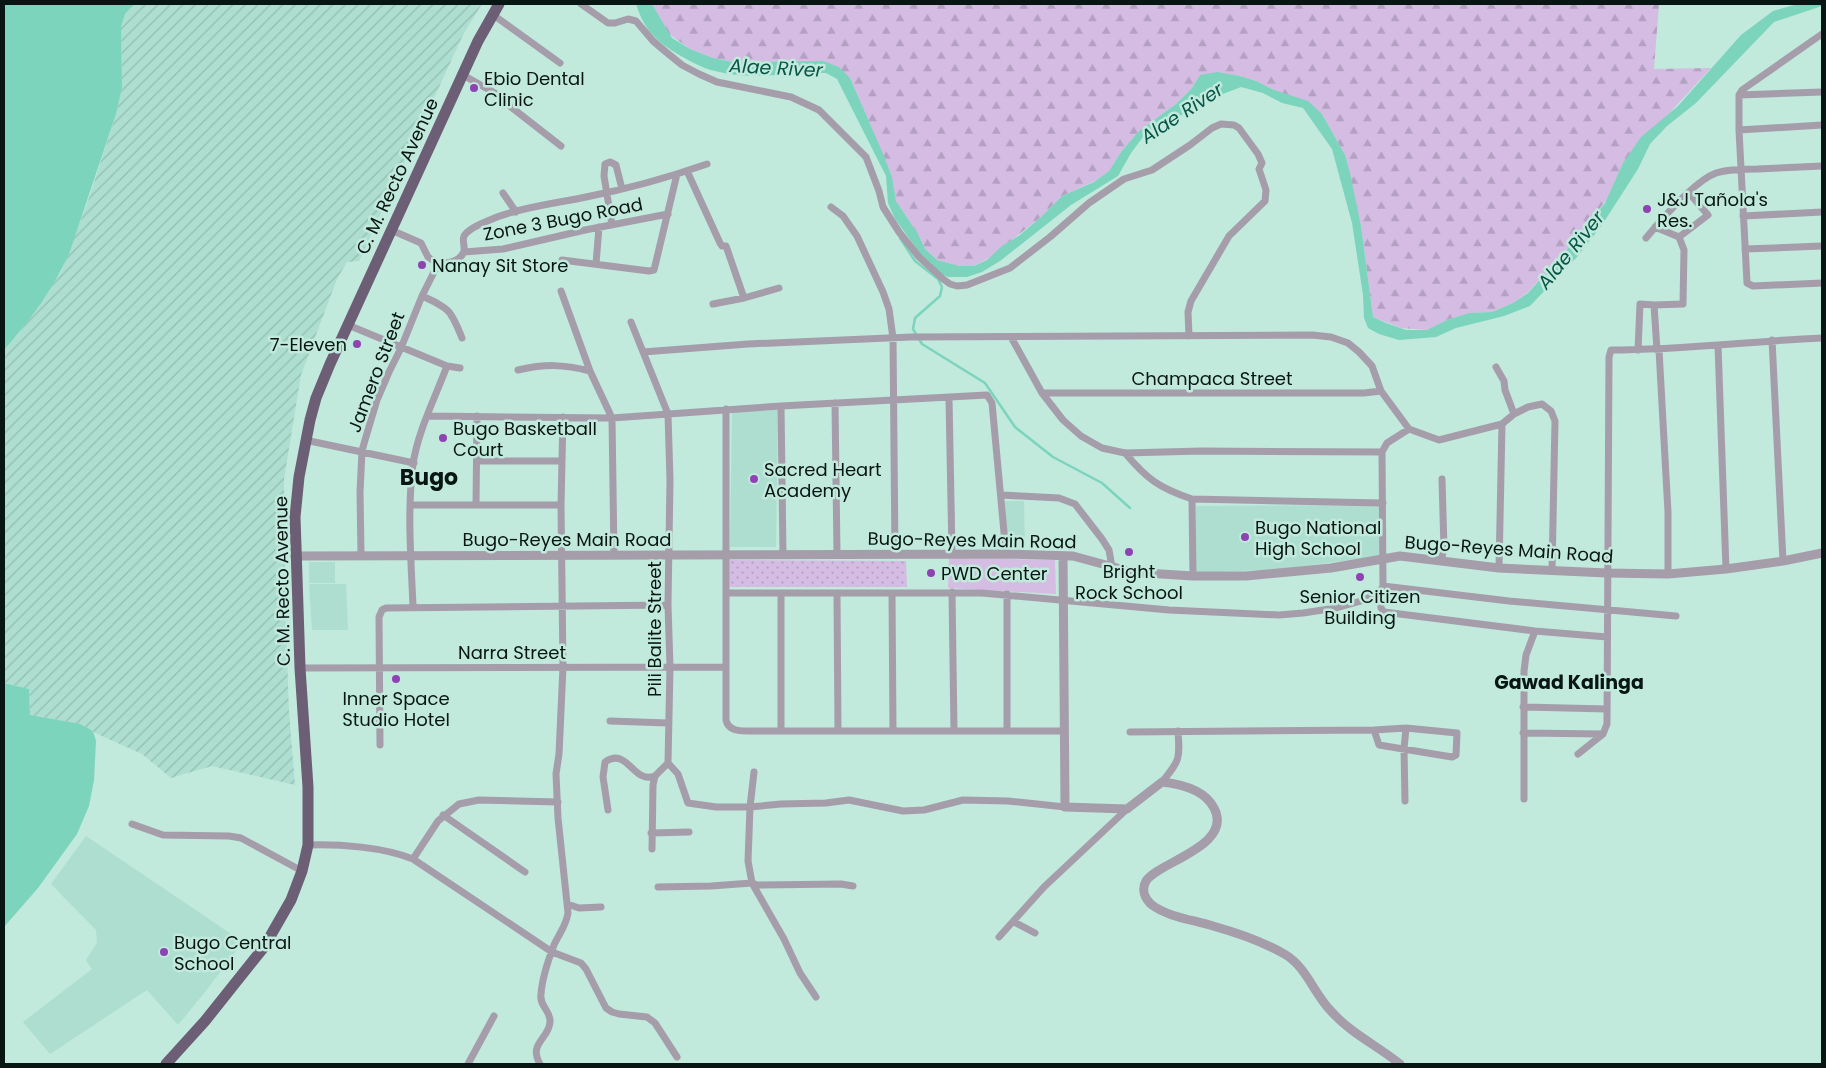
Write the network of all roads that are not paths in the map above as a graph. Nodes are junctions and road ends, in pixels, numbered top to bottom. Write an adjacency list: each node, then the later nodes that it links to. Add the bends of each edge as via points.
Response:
1 (499, 4): 3 (highway, C. M. Recto Avenue)
2 (582, 4): 47 (street, via 608,23 628,18 636,21 653,41 682,65 716,82 792,96 819,110 866,157 883,207 899,232 943,279 958,286 1010,268 1089,203 1124,179 1152,170 1212,128 1221,124 1234,125 1262,163 1259,169 1266,196 1229,236 1191,301)
3 (492, 14): 5 (street); 6 (highway, C. M. Recto Avenue)
4 (1822, 34): 8 (street)
5 (560, 63)
6 (463, 75): 11 (street, via 500,96); 29 (highway, C. M. Recto Avenue)
7 (1822, 92): 8 (street)
8 (1739, 95): 10 (street)
9 (1822, 125): 10 (street)
10 (1739, 130): 14 (street)
11 (561, 146)
12 (707, 164): 15 (street)
13 (1822, 166): 14 (street)
14 (1741, 170): 20 (street, via 1716,173); 25 (street)
15 (687, 171): 16 (street); 42 (street, via 720,243 726,246)
16 (677, 174): 17 (street); 24 (street)
17 (622, 189): 19 (street); 19 (street, via 618,168 610,162 605,164 604,170)
18 (503, 193): 22 (street)
19 (607, 193): 22 (street); 26 (street)
20 (1688, 193): 28 (street); 30 (street, via 1708,215)
21 (831, 207): 50 (street, via 843,216 857,236 889,309)
22 (516, 212): 34 (street, via 497,217 466,234)
23 (1822, 212): 25 (street)
24 (668, 214): 26 (street, Zone 3 Bugo Road); 37 (street, via 654,270)
25 (1743, 216): 33 (street)
26 (612, 225): 27 (street, Zone 3 Bugo Road)
27 (598, 227): 34 (street, Zone 3 Bugo Road, via 503,249); 37 (street)
28 (1655, 227): 30 (street); 31 (street)
29 (391, 230): 36 (street, via 420,243 428,257); 46 (highway, C. M. Recto Avenue)
30 (1679, 237): 44 (street, via 1684,250 1683,304)
31 (1646, 238)
32 (1822, 246): 33 (street)
33 (1745, 249): 38 (street, via 1746,281 1750,286)
34 (464, 252): 36 (street, via 457,259)
35 (562, 260): 37 (street)
36 (438, 264): 41 (street, Jamero Street)
37 (596, 264)
38 (1822, 283)
39 (778, 288): 42 (street)
40 (561, 291): 62 (street)
41 (422, 296): 49 (street, via 440,303 452,313); 54 (street, Jamero Street)
42 (744, 298): 43 (street)
43 (713, 304)
44 (1654, 305): 55 (street, via 1640,304); 56 (street)
45 (631, 322): 57 (street, Pili Balite Street)
46 (348, 325): 54 (street); 78 (highway, C. M. Recto Avenue, via 316,398)
47 (1189, 336): 48 (street); 63 (street, via 1312,335 1331,338 1348,343 1369,361)
48 (1011, 337): 50 (street); 64 (street)
49 (462, 338)
50 (893, 338): 57 (street); 66 (street)
51 (1822, 338): 52 (street)
52 (1772, 340): 53 (street); 108 (street)
53 (1718, 345): 56 (street); 111 (street)
54 (401, 348): 58 (street); 79 (street, Jamero Street, via 377,400)
55 (1638, 350): 56 (street); 113 (street, via 1612,350 1609,357)
56 (1658, 350): 114 (street, via 1668,512)
57 (643, 352): 70 (street, Pili Balite Street)
58 (447, 366): 60 (street); 72 (street)
59 (1496, 367): 71 (street)
60 (460, 368)
61 (518, 370): 62 (street, via 557,365)
62 (590, 371): 75 (street)
63 (1382, 391): 64 (street, Champaca Street); 77 (street)
64 (1042, 393): 81 (street, via 1063,420 1081,436 1102,448)
65 (949, 398): 66 (street); 86 (street, via 983,395 991,398); 97 (street)
66 (894, 401): 67 (street); 96 (street)
67 (835, 403): 68 (street); 95 (street)
68 (782, 406): 69 (street); 94 (street)
69 (726, 409): 70 (street); 93 (street)
70 (668, 414): 75 (street); 102 (street, Pili Balite Street)
71 (1514, 414): 76 (street); 112 (street, via 1528,406 1542,404 1551,411 1555,421)
72 (428, 416): 73 (street); 84 (street)
73 (477, 416): 74 (street); 82 (street)
74 (562, 417): 75 (street); 83 (street)
75 (612, 418): 101 (street)
76 (1502, 424): 77 (street, via 1439,440); 110 (street)
77 (1409, 429): 80 (street, via 1387,443)
78 (305, 440): 79 (street); 103 (highway, C. M. Recto Avenue, via 295,517)
79 (362, 451): 84 (street); 99 (street, Jamero Street)
80 (1382, 452): 81 (street, via 1201,450); 88 (street)
81 (1125, 453): 87 (street, via 1153,482)
82 (477, 461): 83 (street); 90 (street)
83 (561, 461): 91 (street)
84 (414, 463): 89 (street)
85 (1442, 479): 107 (street, via 1444,549)
86 (1001, 495): 98 (street); 109 (street, via 1059,498 1075,504 1109,550)
87 (1192, 499): 88 (street); 115 (street)
88 (1383, 503): 106 (street)
89 (410, 505): 90 (street); 100 (street)
90 (476, 505): 91 (street)
91 (561, 505): 104 (street)
92 (1822, 553): 108 (street, Bugo-Reyes Main Road)
93 (726, 554): 94 (street, Bugo-Reyes Main Road); 102 (street, Bugo-Reyes Main Road); 119 (street)
94 (783, 554): 95 (street, Bugo-Reyes Main Road)
95 (837, 554): 96 (street, Bugo-Reyes Main Road)
96 (895, 554): 97 (street, Bugo-Reyes Main Road)
97 (952, 554): 98 (street, Bugo-Reyes Main Road)
98 (1006, 554): 105 (street, Bugo-Reyes Main Road)
99 (361, 555): 100 (street, Bugo-Reyes Main Road); 103 (street, Bugo-Reyes Main Road)
100 (411, 555): 104 (street, Bugo-Reyes Main Road); 125 (street)
101 (614, 555): 102 (street, Bugo-Reyes Main Road); 104 (street, Bugo-Reyes Main Road)
102 (669, 555): 124 (street, Pili Balite Street)
103 (295, 556): 134 (highway, C. M. Recto Avenue)
104 (562, 556): 126 (street)
105 (1063, 556): 109 (street, Bugo-Reyes Main Road, via 1085,558); 123 (street)
106 (1383, 558): 107 (street, Bugo-Reyes Main Road, via 1405,556); 115 (street, Bugo-Reyes Main Road, via 1281,573); 116 (street)
107 (1441, 561): 110 (street, Bugo-Reyes Main Road)
108 (1783, 561): 111 (street, Bugo-Reyes Main Road)
109 (1112, 567): 115 (street, Bugo-Reyes Main Road)
110 (1500, 568): 112 (street, Bugo-Reyes Main Road)
111 (1726, 569): 114 (street, Bugo-Reyes Main Road)
112 (1552, 571): 113 (street, Bugo-Reyes Main Road)
113 (1607, 573): 114 (street, Bugo-Reyes Main Road); 127 (street)
114 (1668, 574)
115 (1192, 576)
116 (1382, 590): 123 (street, via 1336,608 1279,615 1169,610); 127 (street); 129 (street, via 1381,608 1384,612)
117 (892, 592): 118 (street); 121 (street); 144 (street)
118 (952, 592): 122 (street); 145 (street)
119 (727, 593): 120 (street); 133 (street)
120 (781, 593): 121 (street); 142 (street)
121 (837, 593): 143 (street)
122 (1007, 594): 123 (street); 146 (street)
123 (1063, 600): 147 (street)
124 (668, 605): 126 (street); 132 (street, Pili Balite Street)
125 (413, 606): 126 (street); 135 (street, via 386,608 380,614)
126 (563, 607): 131 (street)
127 (1607, 610): 128 (street); 130 (street)
128 (1676, 616)
129 (1534, 631): 130 (street); 136 (street, via 1526,655)
130 (1607, 637): 137 (street)
131 (563, 667): 132 (street, Narra Street); 135 (street, Narra Street); 161 (street, via 556,774)
132 (670, 667): 133 (street, Narra Street); 139 (street, Pili Balite Street)
133 (725, 667): 142 (street, via 727,724 740,731)
134 (300, 668): 135 (street, Narra Street); 170 (highway, C. M. Recto Avenue, via 308,787)
135 (378, 668): 152 (street)
136 (1523, 707): 137 (street); 150 (street)
137 (1607, 710): 151 (street, via 1607,724)
138 (610, 721): 139 (street)
139 (668, 723): 155 (street, Pili Balite Street)
140 (1406, 728): 141 (street); 153 (street); 153 (street, via 1455,732 1458,738 1454,757)
141 (1374, 730): 148 (street); 153 (street, via 1379,745)
142 (781, 731): 143 (street)
143 (838, 731): 144 (street)
144 (893, 731): 145 (street)
145 (954, 731): 146 (street)
146 (1007, 731): 147 (street)
147 (1064, 731): 163 (street)
148 (1178, 731): 149 (street); 158 (street, via 1176,765)
149 (1130, 732)
150 (1524, 733): 151 (street); 159 (street)
151 (1602, 734): 154 (street)
152 (380, 746)
153 (1404, 749): 160 (street)
154 (1578, 754)
155 (668, 763): 157 (street); 162 (street, via 678,774 688,803)
156 (754, 772): 162 (street)
157 (655, 776): 165 (street, via 642,778 623,760 605,762 603,777); 169 (street)
158 (1162, 782): 164 (street); 190 (street, via 1180,784 1208,798 1217,813 1217,823 1214,832 1196,850 1152,875 1144,886 1147,899 1160,909 1234,932 1287,956 1300,967 1330,1011)
159 (1524, 799)
160 (1405, 801)
161 (558, 802): 166 (street, via 479,800 459,804); 178 (street)
162 (750, 807): 163 (street, via 849,800 903,811 924,810 963,800); 175 (street, via 748,861)
163 (1065, 807): 164 (street)
164 (1127, 809): 180 (street, via 1044,887)
165 (608, 810)
166 (443, 815): 172 (street); 174 (street)
167 (132, 824): 173 (street, via 163,835 241,838)
168 (689, 832): 169 (street)
169 (651, 834): 171 (street)
170 (308, 845): 172 (street, via 384,850); 173 (highway, C. M. Recto Avenue)
171 (652, 849)
172 (413, 859): 183 (street)
173 (302, 871): 187 (highway, C. M. Recto Avenue, via 291,900 264,946 205,1021)
174 (525, 872)
175 (752, 883): 176 (street); 177 (street); 184 (street)
176 (853, 886)
177 (658, 887)
178 (567, 904): 179 (street, via 580,908); 183 (street, via 567,920)
179 (601, 907)
180 (1014, 922): 181 (street); 182 (street)
181 (1035, 933)
182 (999, 937)
183 (552, 952): 186 (street, via 581,963 606,1008 612,1012 647,1017 655,1023); 189 (street, via 541,991 541,1003 551,1020 537,1045 536,1058)
184 (816, 997)
185 (494, 1016): 188 (street)
186 (677, 1056)
187 (166, 1064)
188 (468, 1064)
189 (540, 1064)
190 (1400, 1064)

